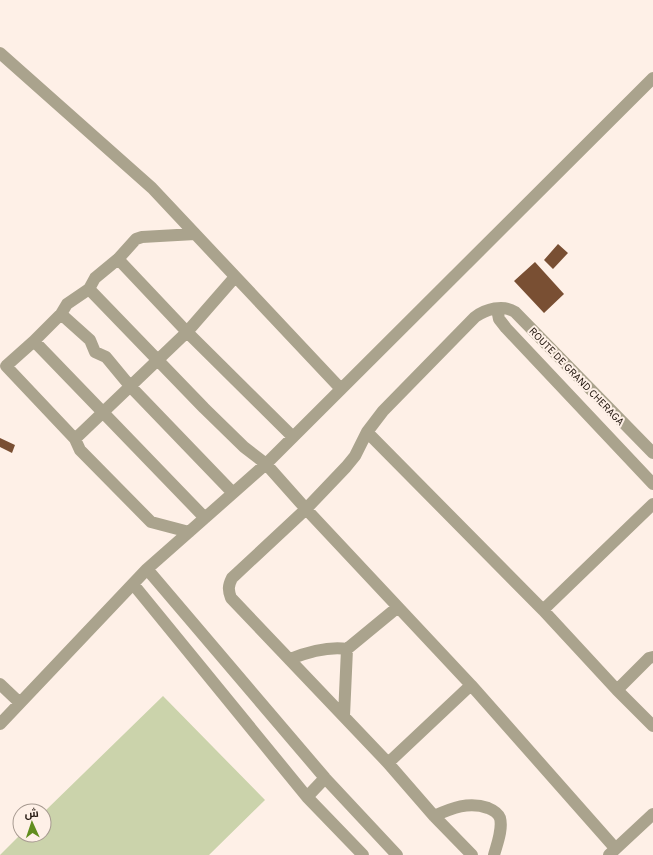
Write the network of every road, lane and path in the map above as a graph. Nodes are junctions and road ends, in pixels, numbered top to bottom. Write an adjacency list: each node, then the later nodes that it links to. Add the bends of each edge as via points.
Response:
1 (0, 53): 3 (street, via 152,188)
2 (653, 78): 13 (street)
3 (195, 234): 4 (street, via 142,237 136,239); 5 (street)
4 (118, 259): 6 (street, via 95,278); 9 (street)
5 (235, 277): 9 (street); 13 (street)
6 (89, 289): 8 (street, via 66,304); 11 (street)
7 (497, 309): 15 (street, via 485,311 475,317 383,411); 18 (street, ROUTE DE GRAND CHERAGA, via 506,308 515,312); 20 (street, via 499,319 506,328)
8 (61, 314): 10 (street); 12 (street, via 90,340 95,352 106,357)
9 (187, 332): 11 (street); 16 (street)
10 (34, 341): 14 (street); 17 (street, via 6,366)
11 (158, 359): 12 (street); 19 (street, via 204,408)
12 (130, 386): 14 (street); 21 (street)
13 (341, 389): 16 (street)
14 (103, 412): 17 (street); 24 (street)
15 (367, 432): 23 (street, via 355,456); 29 (street)
16 (293, 437): 19 (street)
17 (75, 439): 25 (street, via 80,450 151,522)
18 (653, 453)
19 (266, 464): 21 (street); 23 (street)
20 (653, 484)
21 (233, 493): 24 (street)
22 (653, 504): 29 (street)
23 (306, 509): 28 (street); 32 (street, via 232,578 228,591 231,598)
24 (205, 518): 25 (street)
25 (189, 532): 26 (street)
26 (147, 569): 27 (street); 41 (street)
27 (133, 584): 36 (street); 42 (street)
28 (398, 607): 30 (street); 34 (street)
29 (543, 610): 35 (street)
30 (347, 649): 32 (street, via 337,647 307,652); 37 (street)
31 (653, 657): 35 (street)
32 (290, 659): 37 (street)
33 (0, 684): 36 (street)
34 (471, 685): 40 (street); 45 (street)
35 (617, 690): 39 (street)
36 (20, 703): 38 (street)
37 (344, 716): 40 (street)
38 (0, 724)
39 (653, 726)
40 (388, 763): 44 (street)
41 (325, 778): 42 (street); 47 (street)
42 (307, 797): 46 (street)
43 (653, 814): 45 (street)
44 (434, 816): 48 (street); 49 (street, via 469,804 493,810 500,817 500,830)
45 (612, 852)
46 (363, 855)
47 (397, 855)
48 (472, 855)
49 (494, 855)

